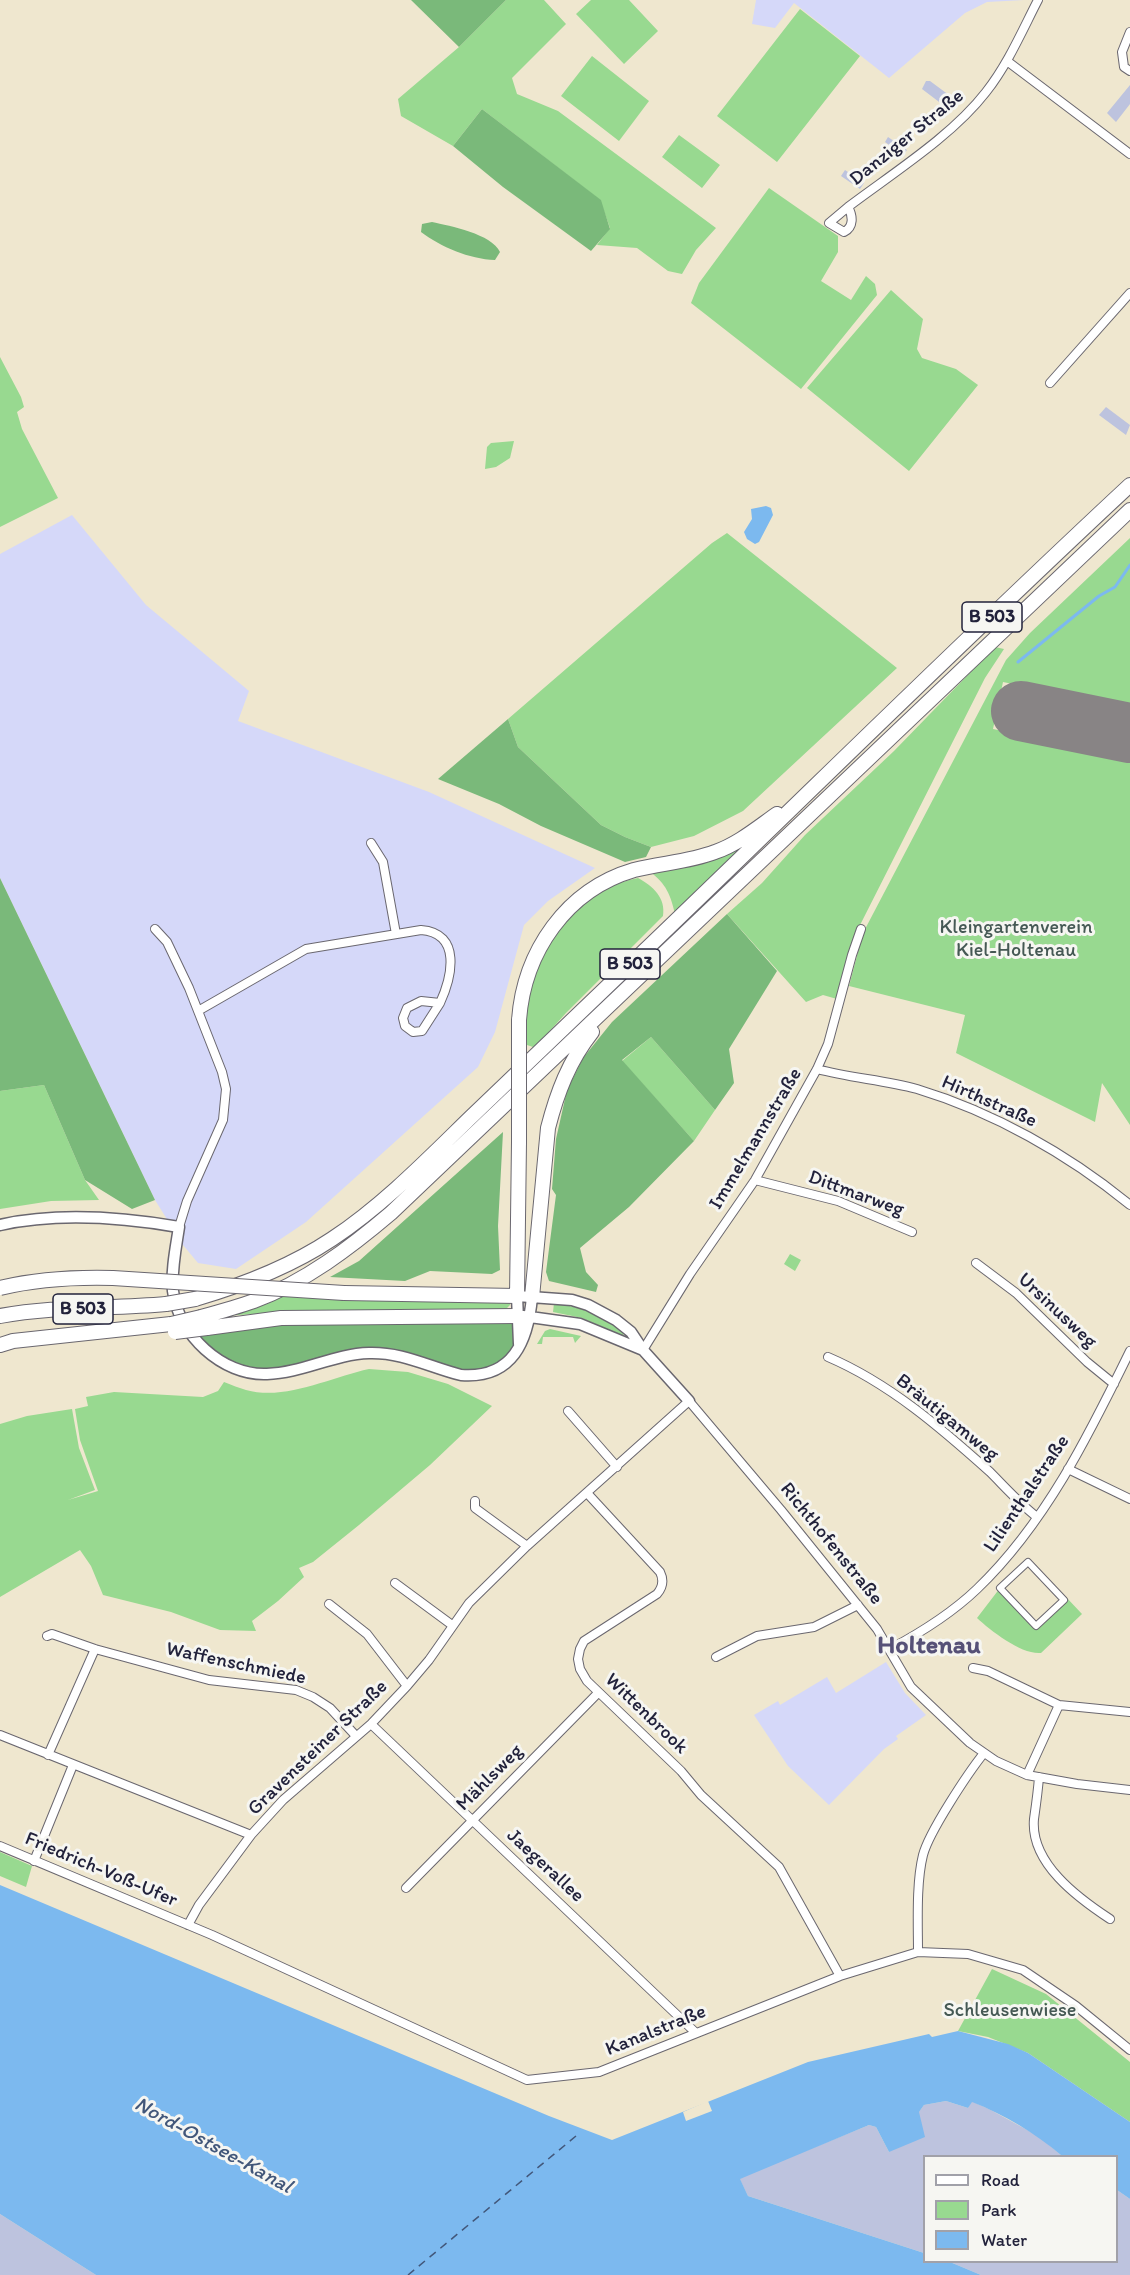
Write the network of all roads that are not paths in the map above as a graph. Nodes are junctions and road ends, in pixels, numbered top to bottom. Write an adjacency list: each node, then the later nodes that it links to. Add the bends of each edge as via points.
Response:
1 (1038, 0): 3 (street, Danziger Straße)
2 (1130, 32): 4 (street, via 1122,52 1124,67)
3 (1007, 61): 5 (street); 6 (street, Danziger Straße, via 965,115)
4 (1130, 71)
5 (1130, 154)
6 (848, 207)
7 (1130, 293): 8 (street)
8 (1050, 383)
9 (1130, 485): 11 (highway, B 503)
10 (1130, 510): 16 (highway, B 503)
11 (808, 792): 27 (highway, bridge, via 737,842 697,858 625,873 604,882 580,898 552,927 534,956 523,988 519,1020); 29 (highway, B 503, bridge, via 444,1144 333,1238 262,1276 195,1299)
12 (371, 843): 15 (street, via 383,861)
13 (155, 929): 18 (street, via 167,942)
14 (861, 929): 19 (street, Immelmannstraße)
15 (396, 934): 17 (street, via 428,931 441,936 446,943 450,976); 18 (street, via 306,949)
16 (624, 993): 28 (highway, via 571,1063 555,1101 548,1128); 31 (highway, B 503, via 368,1233 307,1274)
17 (440, 1003): 17 (street, via 426,1000 411,1005 405,1012 405,1026 413,1032 422,1031)
18 (198, 1011): 23 (street, via 222,1072 225,1107)
19 (817, 1069): 20 (street, Immelmannstraße); 21 (street, Hirthstraße, via 907,1087 973,1110 1072,1163)
20 (755, 1180): 24 (street, Dittmarweg, via 838,1201); 33 (street, Immelmannstraße)
21 (1130, 1205)
22 (0, 1224): 23 (street, via 75,1218 145,1221)
23 (179, 1227): 30 (street, via 173,1290 179,1312 204,1349 227,1366 245,1371 266,1374 368,1353 396,1354 472,1376 492,1372 516,1353)
24 (912, 1232)
25 (976, 1263): 36 (street, Ursinusweg, via 1016,1293)
26 (0, 1288): 27 (highway, bridge, via 34,1281 113,1278 344,1293)
27 (518, 1296): 28 (street, Richthofenstraße); 30 (street)
28 (532, 1297): 30 (street); 33 (street, Richthofenstraße, via 572,1300 603,1312 626,1327)
29 (0, 1316)
30 (524, 1316): 31 (highway, via 281,1318); 33 (street, via 580,1324)
31 (204, 1323): 32 (highway, B 503, bridge, via 88,1332)
32 (0, 1345)
33 (643, 1350): 37 (street, Richthofenstraße)
34 (1130, 1351): 36 (street, Lilienthalstraße)
35 (828, 1357): 44 (street, Bräutigamweg, via 855,1368 921,1414)
36 (1114, 1384): 40 (street, Lilienthalstraße)
37 (689, 1401): 39 (street, Gravensteiner Straße); 49 (street, Richthofenstraße)
38 (568, 1411): 39 (street)
39 (617, 1467): 41 (street, Gravensteiner Straße)
40 (1068, 1469): 42 (street); 44 (street, Lilienthalstraße)
41 (587, 1493): 45 (street, Gravensteiner Straße); 57 (street, Wittenbrook, via 660,1572 663,1580 657,1594 581,1645 580,1669)
42 (1130, 1499)
43 (475, 1501): 45 (street, via 475,1508)
44 (1037, 1517): 53 (street, Lilienthalstraße, via 975,1591)
45 (527, 1546): 50 (street, Gravensteiner Straße)
46 (395, 1583): 50 (street)
47 (1064, 1600): 47 (street, via 1028,1562 1000,1588 1036,1626)
48 (329, 1604): 56 (street, via 367,1634)
49 (858, 1605): 53 (street, Richthofenstraße); 54 (street, via 814,1627 758,1636)
50 (452, 1625): 56 (street, Gravensteiner Straße)
51 (47, 1636): 52 (street, Waffenschmiede)
52 (95, 1649): 62 (street, Waffenschmiede, via 209,1680 296,1690 330,1708); 64 (street)
53 (890, 1649): 63 (street, Richthofenstraße, via 917,1694)
54 (716, 1657)
55 (973, 1668): 58 (street, via 988,1671)
56 (407, 1686): 60 (street, Gravensteiner Straße)
57 (598, 1693): 69 (street, Mählsweg); 77 (street, Wittenbrook, via 779,1867)
58 (1059, 1705): 59 (street); 66 (street)
59 (1130, 1712)
60 (370, 1724): 62 (street, Gravensteiner Straße); 69 (street, Jaegerallee)
61 (0, 1735): 64 (street)
62 (356, 1736): 70 (street, Gravensteiner Straße, via 283,1800)
63 (984, 1754): 66 (street, Richthofenstraße); 76 (street, via 923,1854)
64 (48, 1755): 65 (street)
65 (73, 1765): 70 (street); 72 (street)
66 (1027, 1774): 67 (street, Richthofenstraße)
67 (1039, 1777): 68 (street, Richthofenstraße); 74 (street, via 1034,1821 1042,1855 1061,1881)
68 (1130, 1790)
69 (472, 1820): 73 (street, Mählsweg); 78 (street, Jaegerallee)
70 (251, 1835): 75 (street, Gravensteiner Straße)
71 (0, 1846): 72 (street, Friedrich-Voß-Ufer)
72 (34, 1861): 75 (street, Friedrich-Voß-Ufer)
73 (406, 1888)
74 (1110, 1919)
75 (188, 1925): 78 (street, Kanalstraße, via 527,2080 599,2072)
76 (918, 1952): 77 (street, Kanalstraße); 79 (street, Kanalstraße, via 968,1954 1023,1970)
77 (840, 1976): 78 (street, Kanalstraße)
78 (696, 2033)
79 (1130, 2050)

